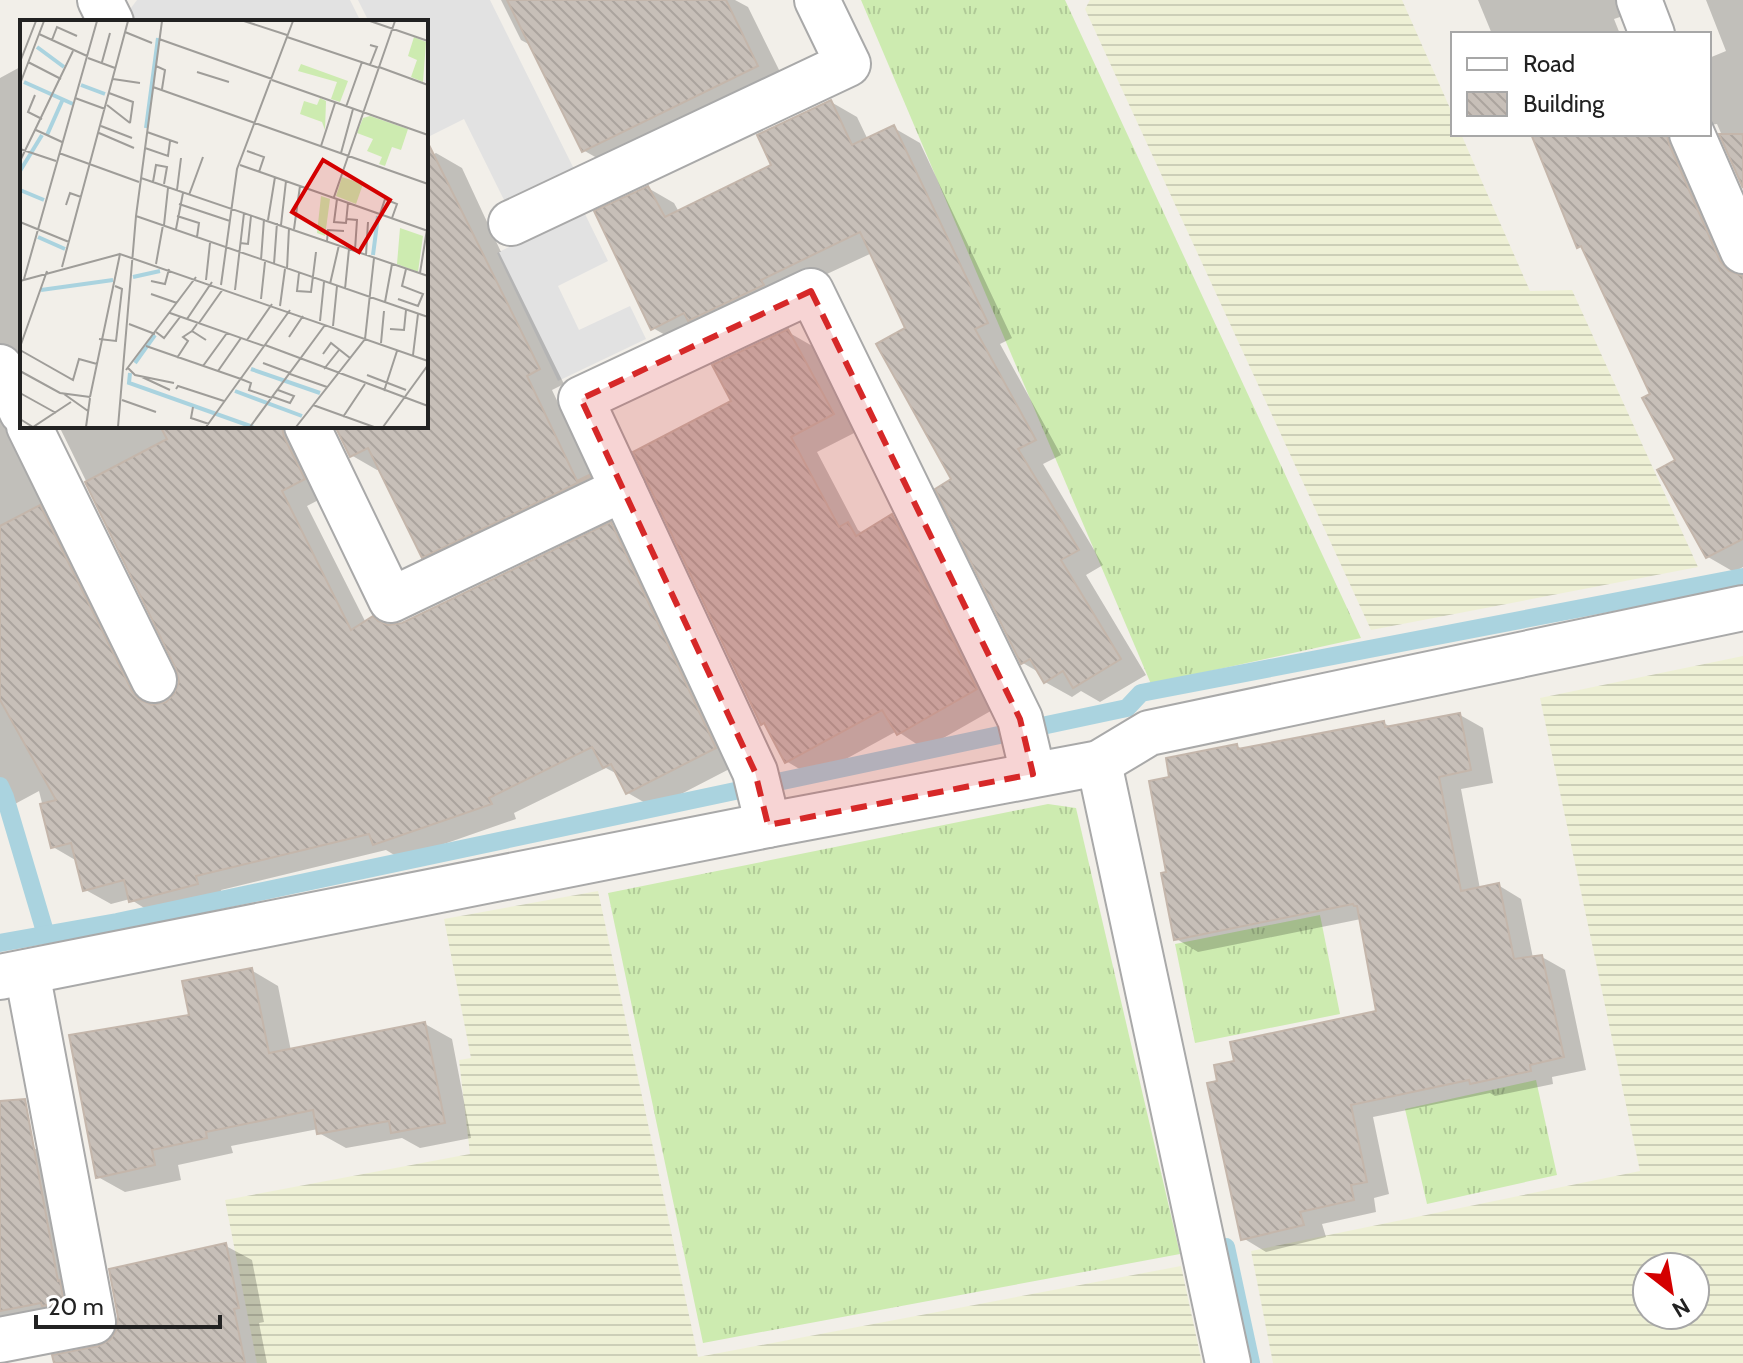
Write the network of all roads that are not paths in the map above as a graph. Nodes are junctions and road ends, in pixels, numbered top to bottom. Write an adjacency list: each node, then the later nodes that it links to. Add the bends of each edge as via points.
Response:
1 (100, 0): 4 (street)
2 (817, 0): 7 (street, via 848,64)
3 (1639, 0): 5 (street)
4 (110, 20)
5 (1651, 32)
6 (1693, 136): 8 (street)
7 (511, 223)
8 (1743, 251)
9 (0, 367): 10 (street)
10 (20, 408)
11 (30, 428): 15 (street)
12 (308, 428): 13 (street, via 391,600)
13 (623, 489): 16 (street, via 581,399 811,291); 18 (street)
14 (1743, 608): 17 (street, via 1149,733)
15 (154, 680)
16 (1027, 747): 17 (street); 18 (street)
17 (1099, 763): 21 (street)
18 (762, 800): 19 (street)
19 (13, 974): 20 (street, via 93,1322)
20 (0, 1340)
21 (1228, 1363)

